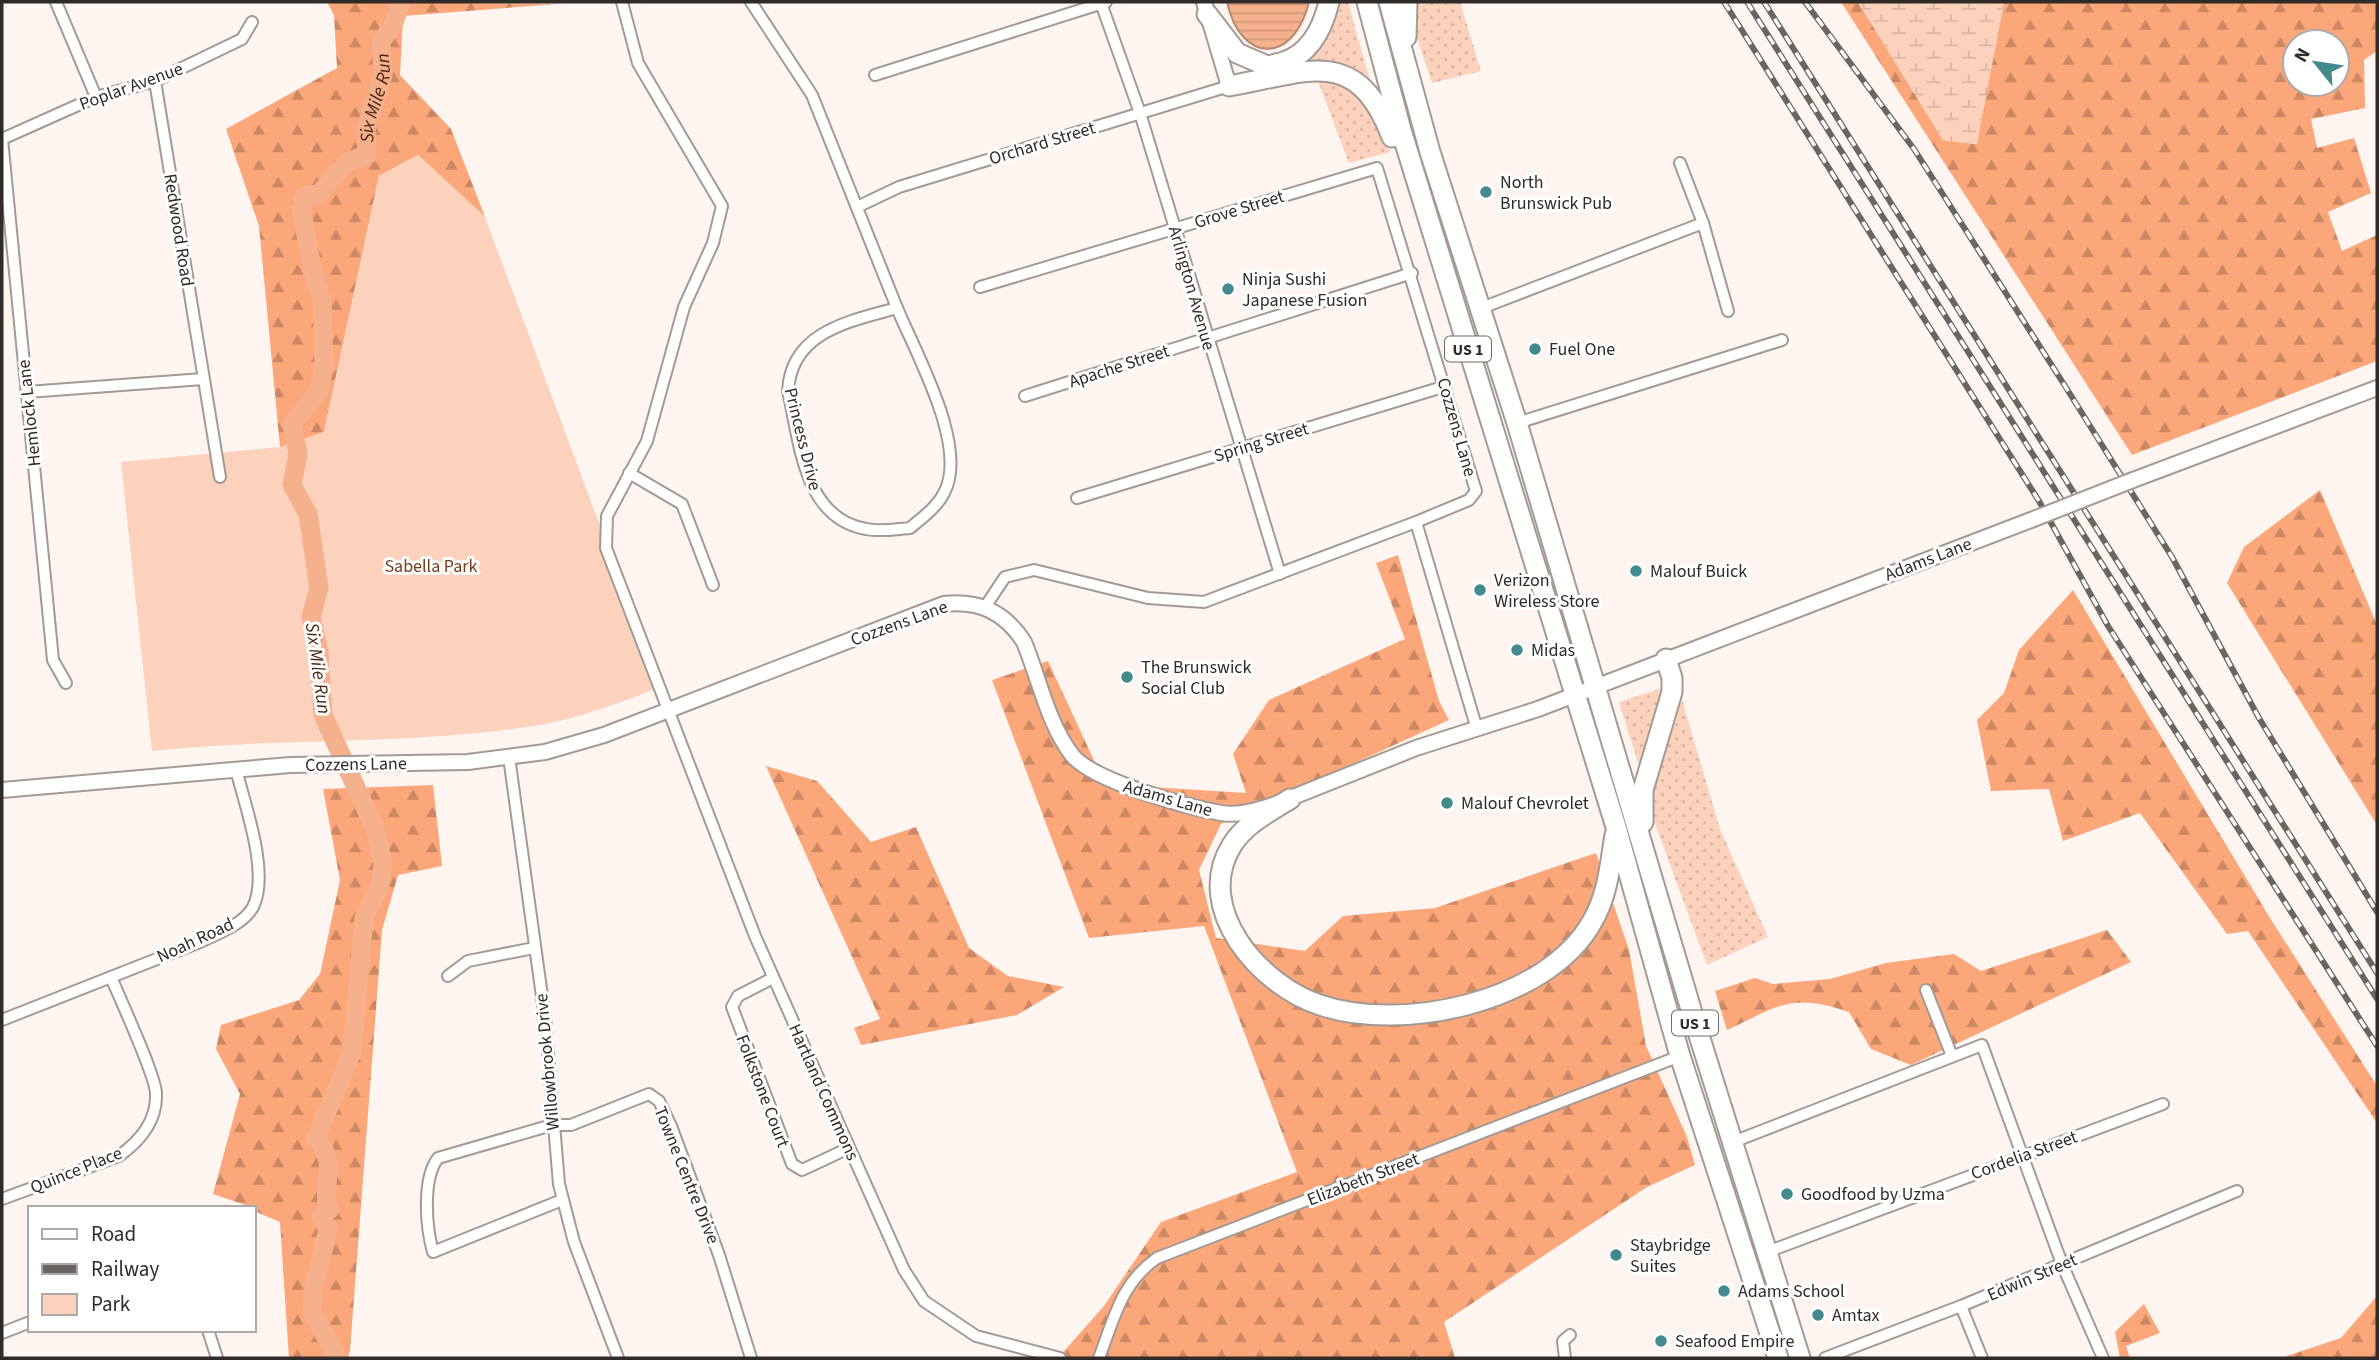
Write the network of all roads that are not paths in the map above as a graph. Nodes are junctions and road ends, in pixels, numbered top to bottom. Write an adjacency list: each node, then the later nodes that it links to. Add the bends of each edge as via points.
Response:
1 (56, 2): 16 (street)
2 (622, 2): 39 (street, via 638,63 722,206 713,243 684,307 648,441)
3 (751, 2): 21 (street, Princess Drive, via 811,95)
4 (1104, 2): 13 (street); 17 (street, Arlington Avenue)
5 (1329, 2): 11 (highway, via 1307,48)
6 (1367, 2): 24 (highway, US 1)
7 (1389, 2): 12 (highway, US 1)
8 (1407, 2): 12 (highway)
9 (1205, 8): 11 (highway, via 1237,53); 15 (street)
10 (252, 22): 14 (street, Poplar Avenue, via 242,39)
11 (1267, 66): 15 (highway)
12 (1406, 66): 28 (highway, US 1)
13 (876, 75)
14 (155, 80): 16 (street, Poplar Avenue); 32 (street, Redwood Road)
15 (1229, 86): 17 (street, Orchard Street); 24 (highway, via 1315,69 1340,74 1361,86 1384,117)
16 (96, 97): 18 (street, Poplar Avenue)
17 (1140, 113): 21 (street, Orchard Street, via 899,187); 23 (street, Arlington Avenue)
18 (2, 139): 35 (street, Hemlock Lane)
19 (1680, 163): 22 (street)
20 (1377, 168): 23 (street, Grove Street); 25 (street, Cozzens Lane)
21 (857, 207): 27 (street, Princess Drive)
22 (1703, 223): 28 (street); 29 (street)
23 (1175, 228): 26 (street, Grove Street); 30 (street, Arlington Avenue)
24 (1435, 240): 49 (highway, US 1)
25 (1412, 273): 30 (street, Apache Street); 33 (street, Cozzens Lane)
26 (980, 287)
27 (897, 308): 27 (street, Princess Drive, via 942,412 952,447 952,469 944,493 910,528 869,530 851,525 821,503 810,482 788,391 789,376 799,353 832,326)
28 (1479, 309): 37 (highway, US 1)
29 (1728, 311)
30 (1207, 338): 36 (street, Apache Street); 38 (street, Arlington Avenue)
31 (1782, 340): 37 (street)
32 (203, 379): 35 (street); 40 (street, Redwood Road)
33 (1446, 386): 38 (street, Spring Street); 42 (street, Cozzens Lane, via 1476,491 1469,500)
34 (2377, 388): 46 (street, Adams Lane, bridge)
35 (27, 392): 47 (street, Hemlock Lane, via 52,660)
36 (1026, 396)
37 (1517, 424): 48 (highway, US 1)
38 (1240, 449): 41 (street, Spring Street); 43 (street, Arlington Avenue)
39 (629, 473): 44 (street, via 682,504); 50 (street, Hartland Commons, via 607,516 606,548)
40 (220, 477)
41 (1076, 498)
42 (1416, 522): 43 (street, Cozzens Lane); 51 (street)
43 (1280, 574): 45 (street, Cozzens Lane, via 1204,603 1188,604 1025,570 1005,577)
44 (713, 585)
45 (985, 607): 50 (street, Cozzens Lane, via 944,604); 55 (street, Adams Lane, via 1020,635 1065,743 1091,772 1222,813 1259,809)
46 (1666, 659): 48 (street, Adams Lane); 57 (highway, via 1672,692 1642,796)
47 (66, 683)
48 (1594, 687): 49 (street, Adams Lane); 57 (highway, US 1)
49 (1574, 694): 51 (street, Adams Lane); 56 (highway, US 1)
50 (670, 710): 52 (street, Cozzens Lane, via 575,745); 61 (street, Hartland Commons)
51 (1476, 726): 55 (street, Adams Lane)
52 (509, 757): 53 (street, Cozzens Lane); 58 (street, Willowbrook Drive)
53 (236, 769): 54 (street, Cozzens Lane); 60 (street, Noah Road, via 261,877 253,908 229,928)
54 (2, 790)
55 (1290, 799): 56 (highway, via 1248,827 1233,844 1221,880 1225,912 1247,953 1281,986 1321,1006 1363,1014 1404,1015 1458,1007 1508,990 1551,965 1579,940 1596,916)
56 (1616, 827): 64 (highway, US 1)
57 (1645, 854): 68 (highway, US 1)
58 (534, 948): 59 (street, via 468,961); 67 (street, Willowbrook Drive, via 545,1017)
59 (448, 976)
60 (111, 977): 63 (street, Noah Road); 72 (street, Quince Place, via 156,1092 152,1120 136,1144 119,1156)
61 (774, 978): 69 (street, Hartland Commons); 69 (street, Folkstone Court, via 738,996 732,1007 792,1164 807,1168)
62 (1926, 990): 65 (street)
63 (2, 1020)
64 (1680, 1056): 85 (street, Elizabeth Street, via 1157,1258 1138,1272); 87 (highway, US 1)
65 (1952, 1056): 68 (street); 70 (street, via 1982,1045)
66 (2163, 1104): 70 (street, Cordelia Street)
67 (552, 1125): 73 (street, Willowbrook Drive); 73 (street, via 438,1158 430,1171 433,1252); 83 (street, Towne Centre Drive, via 571,1125 649,1094 659,1101 719,1255)
68 (1733, 1142): 74 (highway, US 1)
69 (849, 1148): 84 (street, Hartland Commons, via 904,1270 924,1301 976,1336)
70 (2022, 1154): 74 (street, Cordelia Street); 75 (street)
71 (2237, 1191): 75 (street, Edwin Street)
72 (2, 1199)
73 (562, 1200): 82 (street, Willowbrook Drive)
74 (1767, 1252): 88 (highway, US 1)
75 (2062, 1264): 76 (street, Edwin Street); 91 (street)
76 (1961, 1306): 89 (street, Edwin Street); 90 (street)
77 (28, 1323): 78 (street)
78 (2, 1332)
79 (209, 1332): 81 (street)
80 (1570, 1335): 86 (street, via 1563,1341)
81 (217, 1358)
82 (618, 1358)
83 (751, 1358)
84 (1060, 1358)
85 (1099, 1358)
86 (1565, 1358)
87 (1778, 1358)
88 (1800, 1358)
89 (1825, 1358)
90 (1982, 1358)
91 (2103, 1358)

